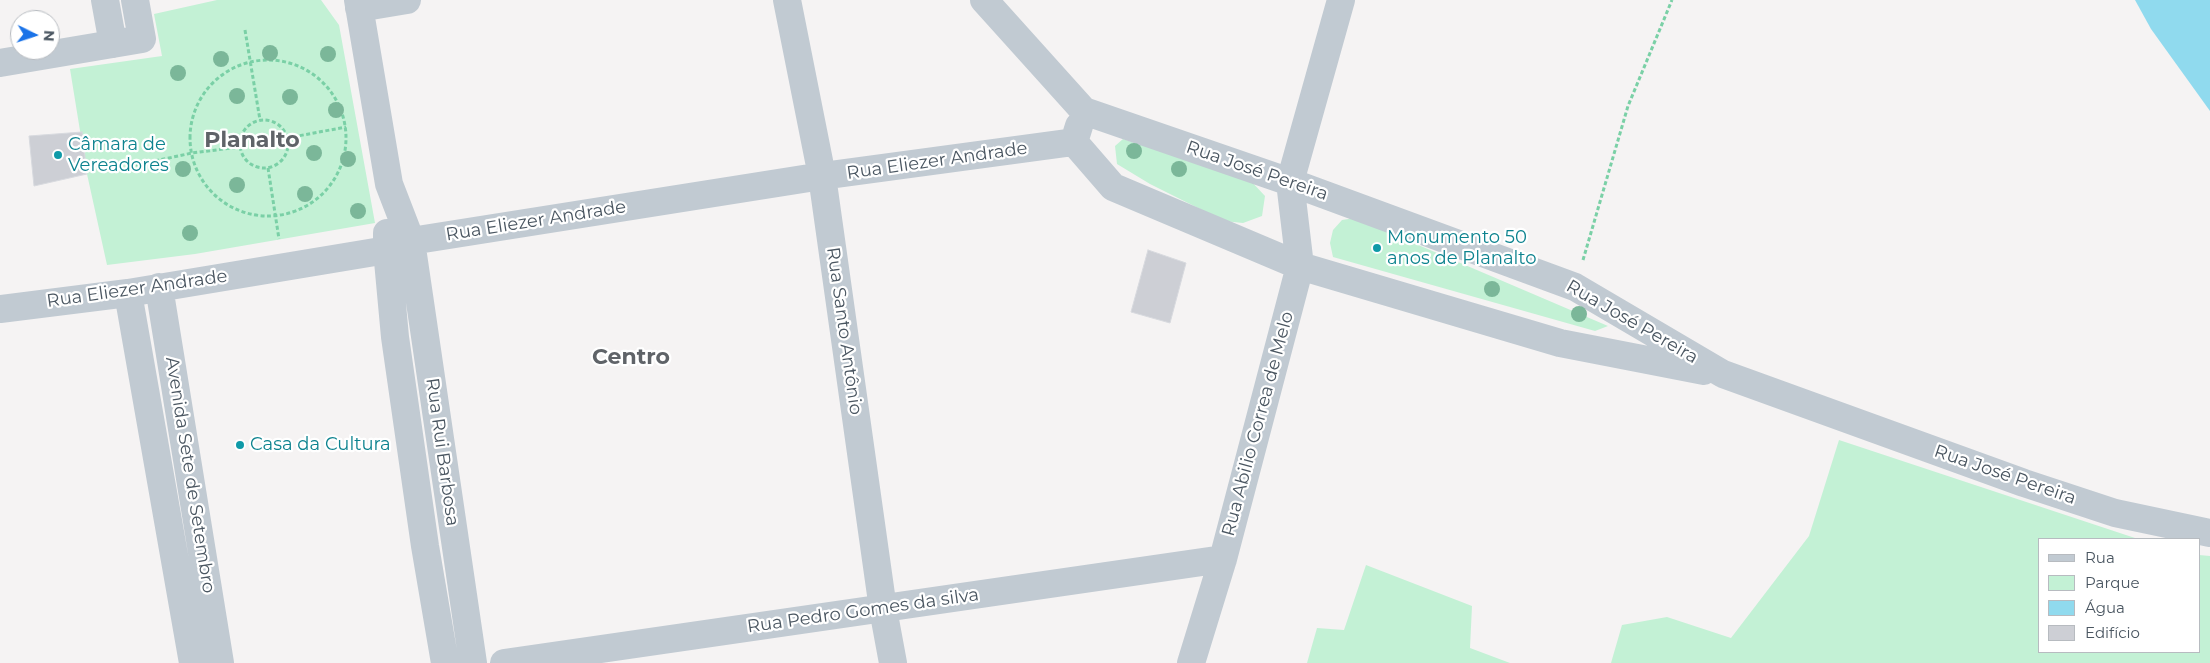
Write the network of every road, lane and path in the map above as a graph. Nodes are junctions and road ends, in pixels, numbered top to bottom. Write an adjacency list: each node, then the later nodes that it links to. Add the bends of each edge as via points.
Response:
1 (105, 0): 10 (street)
2 (135, 0): 10 (street, via 142,39)
3 (407, 0): 8 (street)
4 (787, 0): 22 (street, Rua Santo Antônio)
5 (984, 0): 13 (street, Rua José Pereira)
6 (1341, 0): 23 (street)
7 (1672, 0): 28 (path, via 1628,106)
8 (359, 4): 25 (street)
9 (245, 30): 11 (path)
10 (113, 44): 12 (street)
11 (250, 62): 14 (path); 15 (path, via 272,60 293,64 312,74 328,88 339,106); 19 (path, via 220,77 198,103 190,136)
12 (0, 63)
13 (1084, 111): 17 (street); 23 (street, Rua José Pereira)
14 (260, 120): 16 (path, via 280,126); 18 (path, via 242,132)
15 (345, 127): 16 (path); 24 (path, via 346,145 342,162 323,194 309,205)
16 (287, 138): 21 (path, via 286,154 275,166)
17 (1074, 142): 22 (street, Rua Eliezer Andrade); 26 (street, via 1113,187)
18 (240, 147): 19 (path); 21 (path, via 252,166)
19 (192, 153): 20 (path); 24 (path, via 200,176 215,196 243,212)
20 (136, 165)
21 (268, 168): 24 (path)
22 (822, 176): 25 (street, Rua Eliezer Andrade); 35 (street, Rua Santo Antônio)
23 (1290, 182): 26 (street, Rua Abilio Correa de Melo); 28 (street, Rua José Pereira)
24 (275, 216): 27 (path)
25 (399, 246): 27 (street, Rua Eliezer Andrade); 38 (street, Rua Rui Barbosa, via 395,338); 39 (street, Rua Rui Barbosa)
26 (1300, 266): 32 (street, via 1560,343); 34 (street, Rua Abilio Correa de Melo)
27 (285, 267): 29 (street, Rua Eliezer Andrade)
28 (1575, 287): 32 (street, Rua José Pereira)
29 (160, 288): 30 (street, Rua Eliezer Andrade); 37 (street, Avenida Sete de Setembro)
30 (128, 293): 31 (street, Rua Eliezer Andrade); 36 (street, Avenida Sete de Setembro)
31 (0, 309)
32 (1723, 374): 33 (street, Rua José Pereira, via 2106,510)
33 (2210, 533)
34 (1223, 558): 35 (street, Rua Pedro Gomes da silva); 42 (street, Rua Abilio Correa de Melo)
35 (883, 608): 40 (street, Rua Pedro Gomes da silva); 41 (street, Rua Santo Antônio)
36 (193, 663)
37 (220, 663)
38 (445, 663)
39 (473, 663)
40 (504, 663)
41 (893, 663)
42 (1191, 663)

